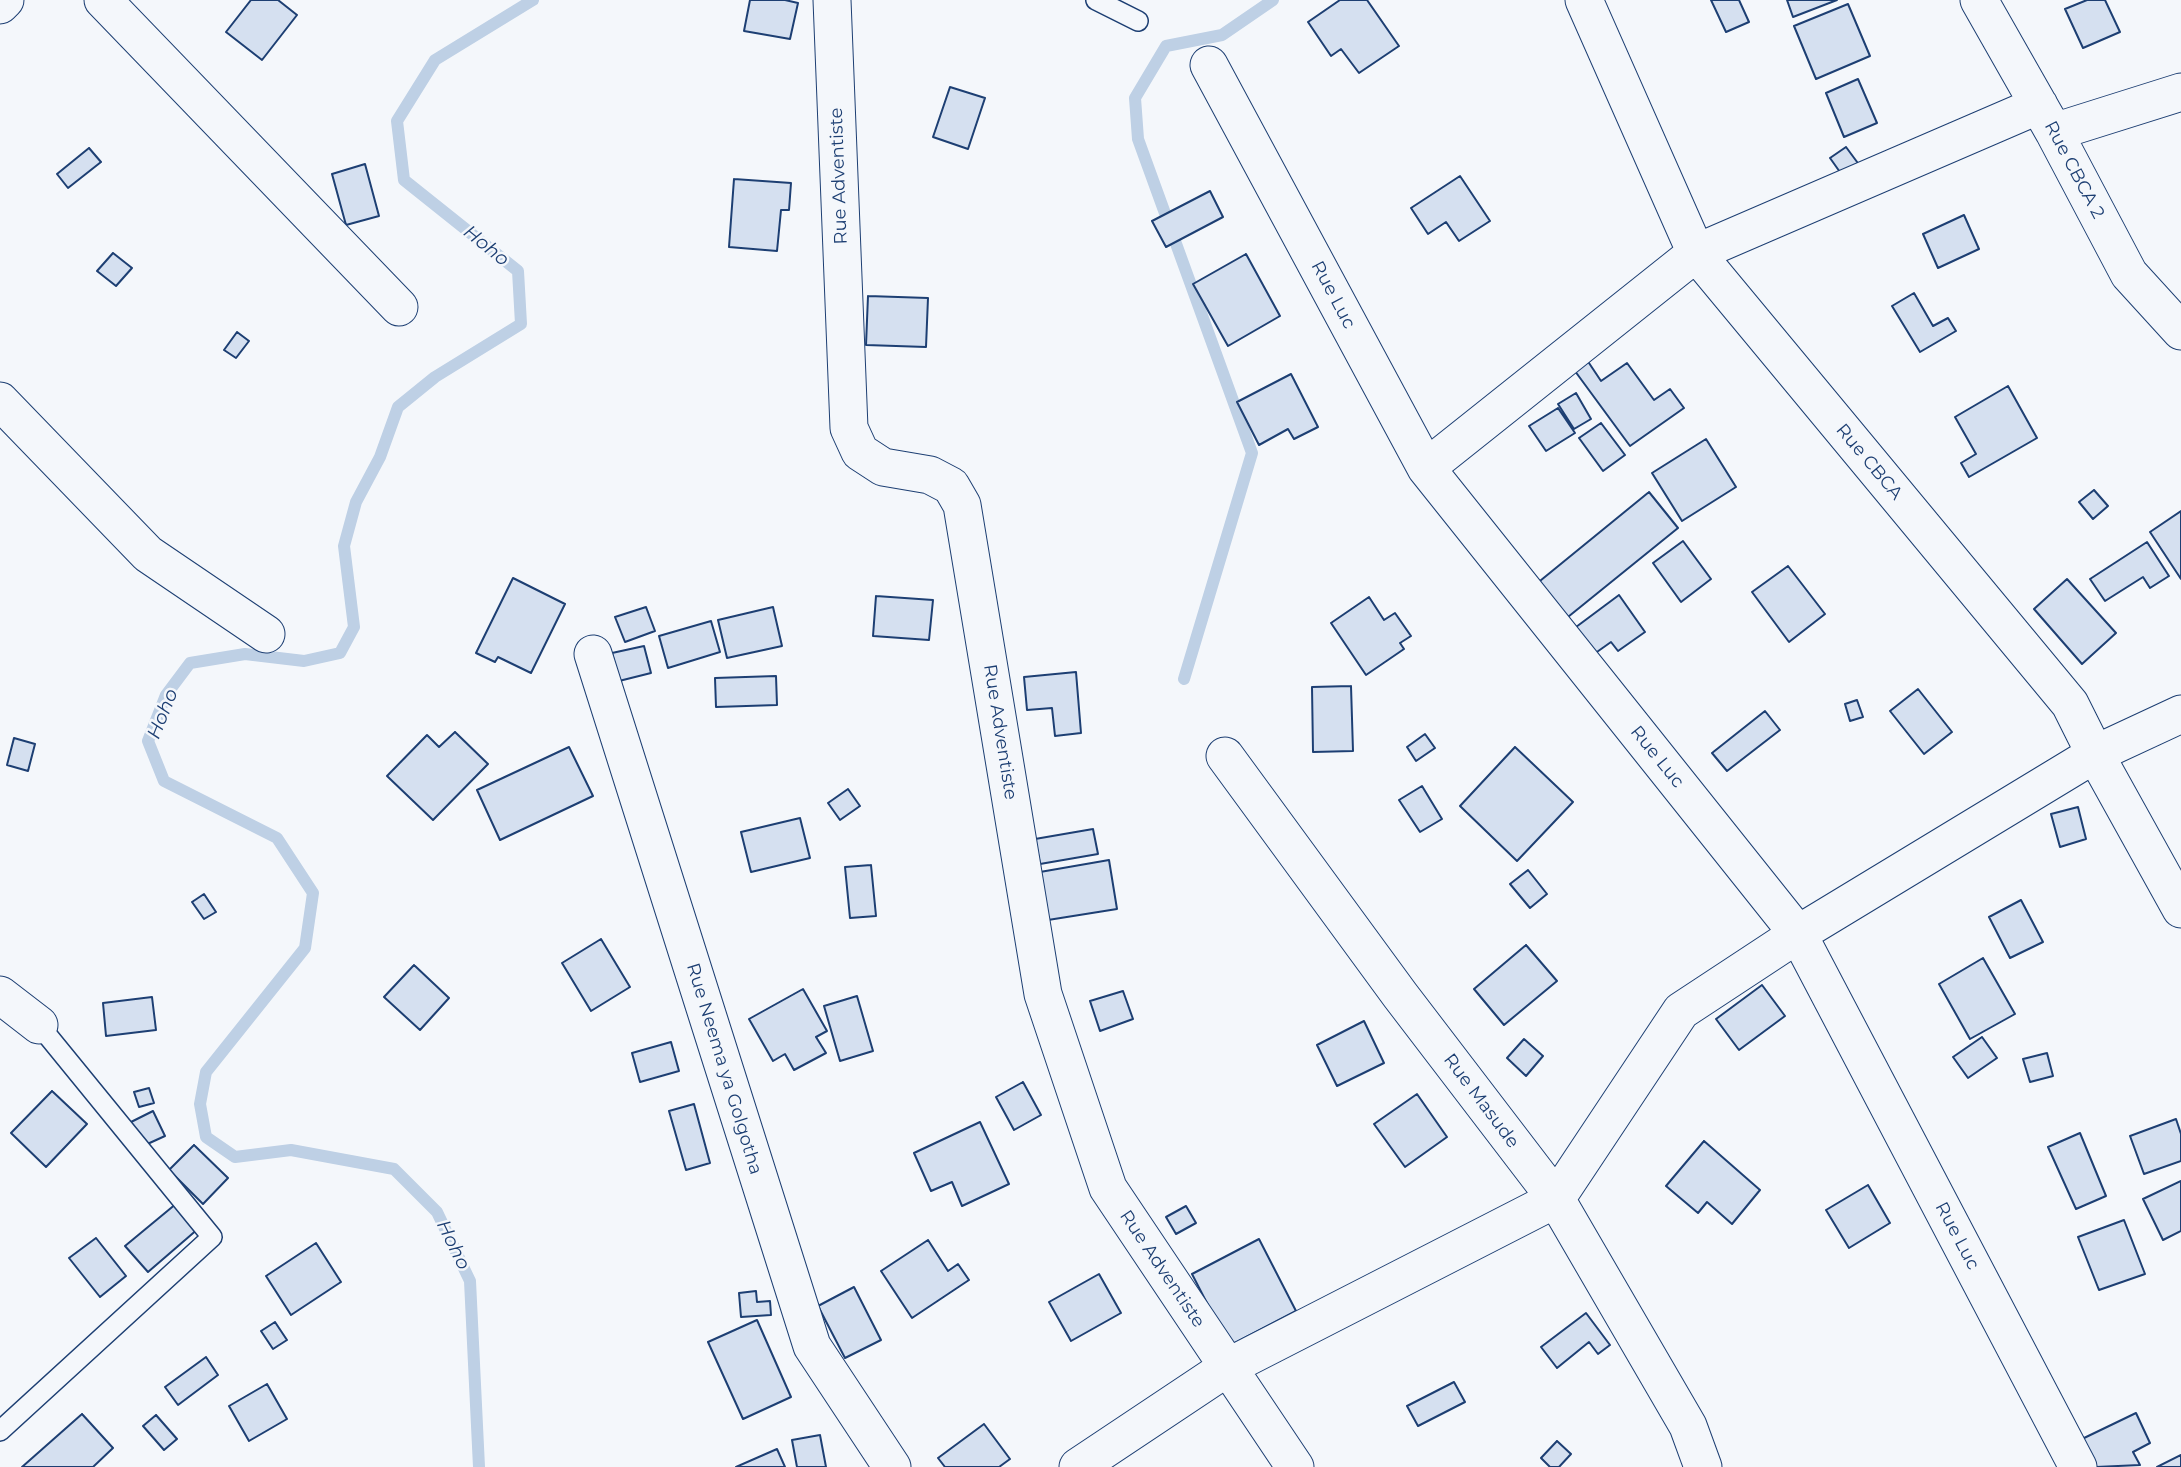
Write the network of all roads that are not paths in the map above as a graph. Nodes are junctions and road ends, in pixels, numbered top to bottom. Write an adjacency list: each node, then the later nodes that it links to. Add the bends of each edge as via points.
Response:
1 (5, 0): 7 (street)
2 (103, 0): 13 (street)
3 (832, 0): 27 (street, Rue Adventiste, via 849,428 860,452 883,467 930,475 951,486 962,505 1043,994 1108,1188)
4 (1096, 0): 8 (lane)
5 (1584, 0): 12 (street, Rue CBCA)
6 (1979, 0): 11 (street, Rue CBCA 2)
7 (0, 5)
8 (1138, 21)
9 (1209, 65): 16 (street, Rue Luc)
10 (2181, 92): 11 (street)
11 (2047, 119): 12 (street); 14 (street, Rue CBCA 2, via 2129,274)
12 (1696, 253): 16 (street); 20 (street, Rue CBCA, via 2070,704)
13 (399, 307)
14 (2181, 331)
15 (0, 401): 17 (street, via 148,554)
16 (1426, 468): 23 (street, Rue Luc)
17 (266, 634)
18 (593, 654): 29 (street, Rue Neema ya Golgotha, via 812,1346)
19 (2181, 714): 20 (street)
20 (2095, 754): 22 (street, Rue CBCA); 23 (street)
21 (1225, 756): 26 (street, Rue Masude)
22 (2181, 909)
23 (1798, 934): 26 (street, via 1682,1011); 33 (street, Rue Luc)
24 (0, 995): 25 (street)
25 (39, 1026): 28 (lane, via 212,1237)
26 (1556, 1199): 27 (street); 32 (street, Rue Masude, via 1688,1426)
27 (1228, 1367): 30 (street); 31 (street, Rue Adventiste)
28 (0, 1431)
29 (891, 1467)
30 (1078, 1467)
31 (1295, 1467)
32 (1703, 1467)
33 (2078, 1467)

